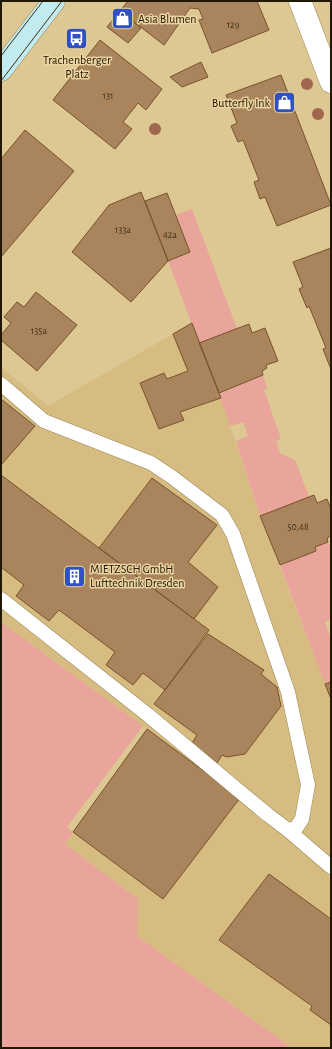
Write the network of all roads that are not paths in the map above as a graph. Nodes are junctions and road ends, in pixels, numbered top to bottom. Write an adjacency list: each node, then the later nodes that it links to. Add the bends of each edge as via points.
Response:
1 (54, 1): 3 (main road)
2 (300, 1): 4 (street)
3 (1, 70)
4 (331, 82)
5 (1, 384): 7 (lane, via 44,421 151,463 222,515 233,534 288,692 308,785 302,819 296,828)
6 (1, 599): 7 (lane)
7 (288, 830): 8 (lane)
8 (331, 868)

